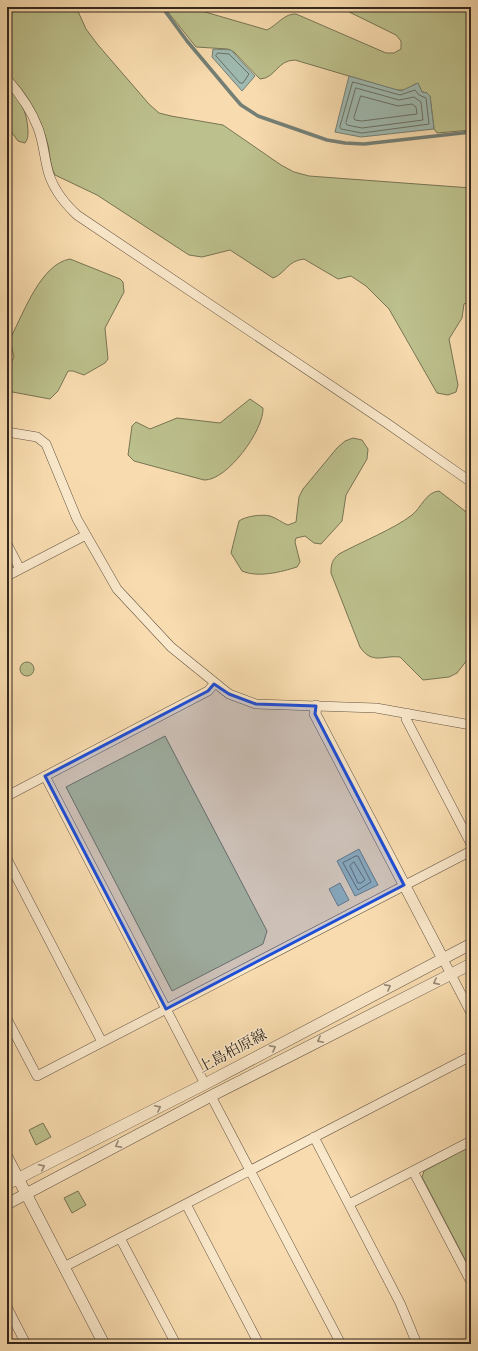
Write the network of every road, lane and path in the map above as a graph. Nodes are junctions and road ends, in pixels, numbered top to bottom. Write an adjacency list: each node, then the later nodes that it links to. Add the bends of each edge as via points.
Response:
1 (7, 79): 3 (street, via 24,100 39,128 47,167 55,188 77,215)
2 (7, 432): 4 (street, via 36,437 46,444 70,504)
3 (471, 482)
4 (86, 535): 6 (street); 8 (street, via 117,588 171,647)
5 (7, 544): 6 (street)
6 (20, 569): 7 (street)
7 (7, 576)
8 (214, 684): 9 (street, via 229,694 256,704); 12 (street, via 208,691)
9 (316, 706): 10 (street, via 376,708); 17 (street, via 315,714)
10 (407, 713): 11 (street); 14 (street, via 406,719)
11 (471, 724)
12 (45, 776): 13 (street); 22 (street)
13 (7, 796)
14 (471, 844)
15 (471, 851): 17 (street)
16 (7, 859): 25 (street)
17 (404, 885): 19 (street); 22 (street)
18 (471, 944): 19 (street, 上島柏原線)
19 (443, 958): 21 (street); 27 (street, 上島柏原線, one-way to 19)
20 (471, 964): 21 (street, 上島柏原線)
21 (451, 974): 23 (street); 28 (street, 上島柏原線, one-way to 28)
22 (166, 1009): 25 (street); 27 (street)
23 (471, 1013)
24 (7, 1019): 25 (street, via 37,1076)
25 (102, 1042)
26 (471, 1056): 29 (street)
27 (205, 1084): 34 (street, 上島柏原線, one-way to 27)
28 (211, 1096): 32 (street); 36 (street, 上島柏原線, one-way to 36)
29 (314, 1137): 32 (street); 39 (street)
30 (471, 1141): 33 (street)
31 (7, 1157): 34 (street)
32 (250, 1171): 38 (street); 48 (street)
33 (413, 1171): 39 (street); 42 (street)
34 (18, 1178): 35 (street, 上島柏原線); 36 (street)
35 (7, 1184)
36 (26, 1194): 37 (street, 上島柏原線); 41 (street)
37 (7, 1204)
38 (186, 1204): 40 (street); 47 (street)
39 (349, 1204): 49 (street, via 407,1317)
40 (120, 1238): 41 (street); 46 (street)
41 (64, 1267): 45 (street)
42 (471, 1282)
43 (7, 1307): 44 (street)
44 (26, 1344)
45 (104, 1344)
46 (176, 1344)
47 (259, 1344)
48 (341, 1344)
49 (417, 1344)

